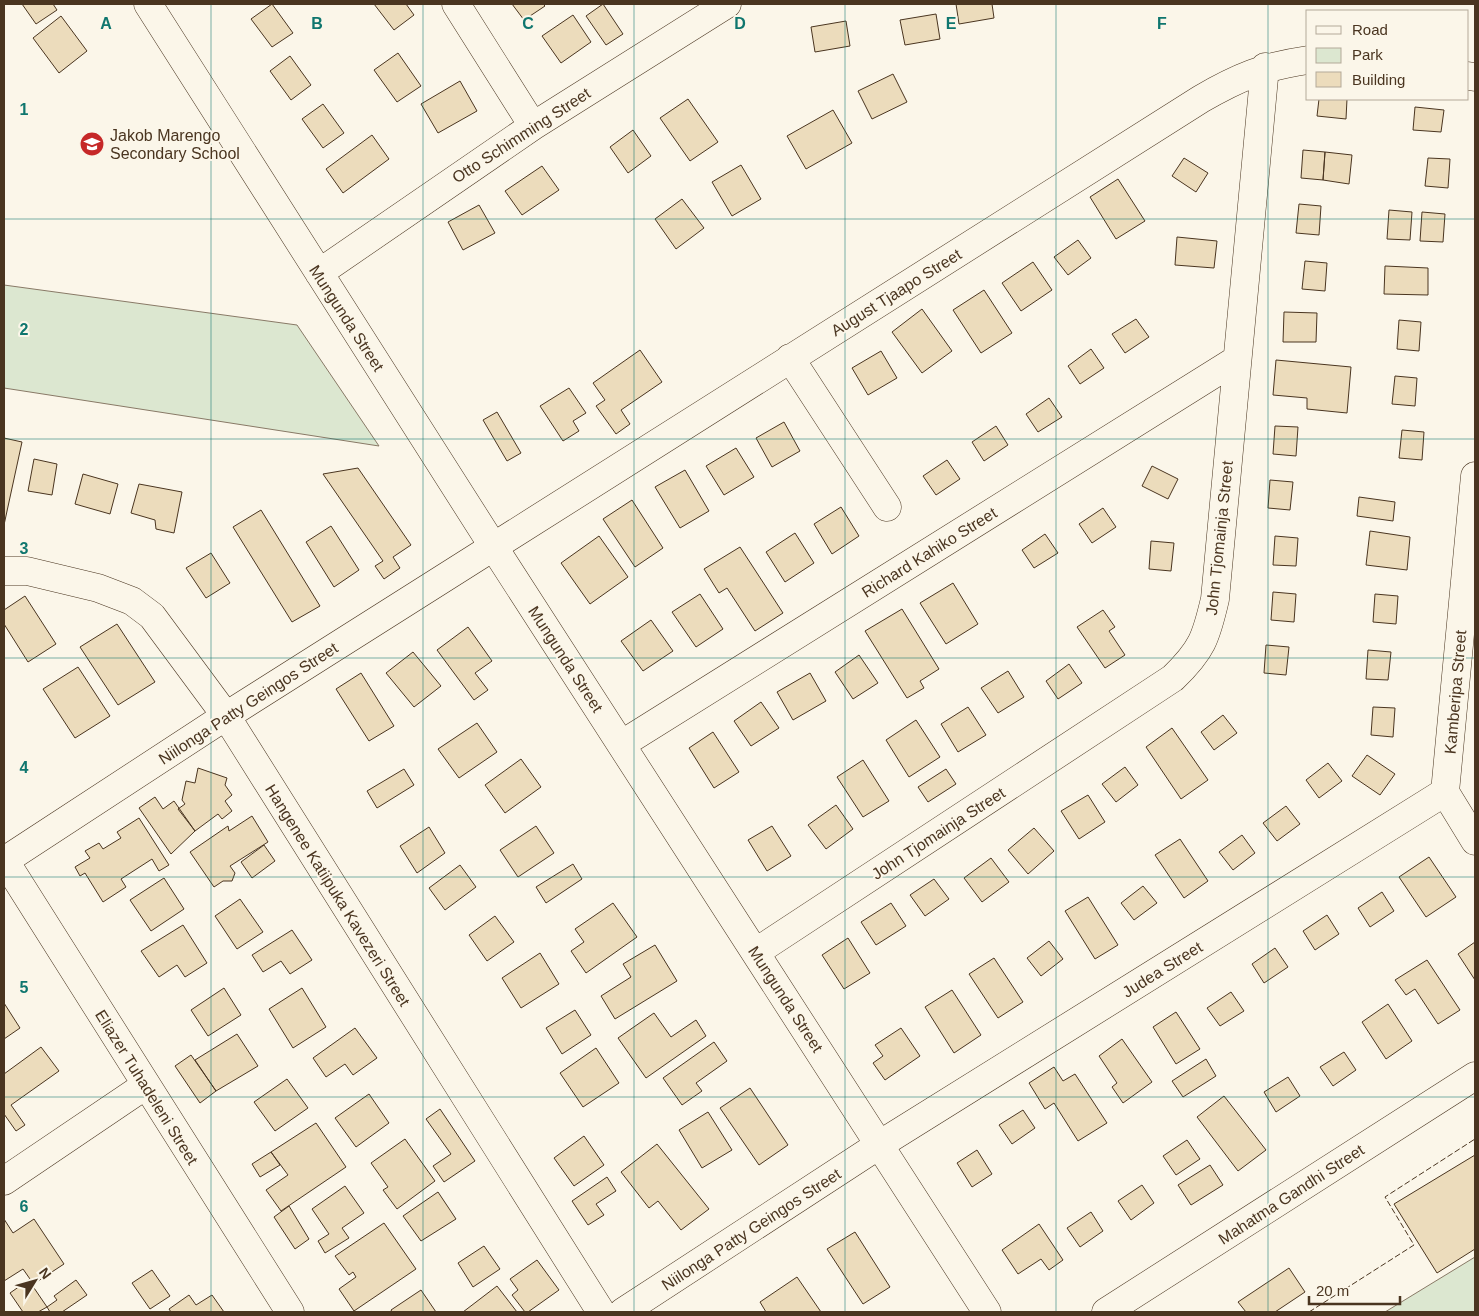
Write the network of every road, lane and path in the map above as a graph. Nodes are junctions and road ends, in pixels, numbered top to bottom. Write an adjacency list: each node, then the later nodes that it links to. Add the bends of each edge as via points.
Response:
1 (148, 4): 7 (street, Mungunda Street)
2 (456, 4): 6 (street)
3 (727, 4): 6 (street, Otto Schimming Street)
4 (1306, 60): 5 (street, August Tjaapo Street)
5 (1265, 67): 8 (street, August Tjaapo Street, via 1201,99); 9 (street, John Tjomainja Street)
6 (532, 126): 7 (street, Otto Schimming Street)
7 (318, 273): 12 (street, Mungunda Street)
8 (790, 358): 11 (street); 12 (street, August Tjaapo Street)
9 (1236, 360): 15 (street, Richard Kahiko Street); 19 (street, John Tjomainja Street, via 1215,599 1207,636 1193,659 1173,678)
10 (1475, 476): 16 (street, Kamberipa Street)
11 (887, 507)
12 (493, 546): 14 (street, Niilonga Patty Geingos Street); 15 (street, Mungunda Street)
13 (4, 570): 14 (street, Hangenee Katiipuka Kavezeri Street, via 27,571 98,588 132,601 152,616)
14 (226, 716): 18 (street, Niilonga Patty Geingos Street); 25 (street, Hangenee Katiipuka Kavezeri Street)
15 (622, 744): 19 (street, Mungunda Street)
16 (1445, 792): 17 (street); 22 (street, Judea Street)
17 (1475, 840)
18 (4, 861): 21 (street, Eliazer Tuhadeleni Street)
19 (756, 952): 22 (street, Mungunda Street)
20 (1475, 1076): 28 (street, Mahatma Gandhi Street)
21 (146, 1085): 23 (street); 24 (street, Eliazer Tuhadeleni Street)
22 (879, 1145): 26 (street, Niilonga Patty Geingos Street); 27 (street, Mungunda Street)
23 (4, 1181)
24 (290, 1312)
25 (601, 1312)
26 (623, 1312)
27 (988, 1312)
28 (1106, 1312)

